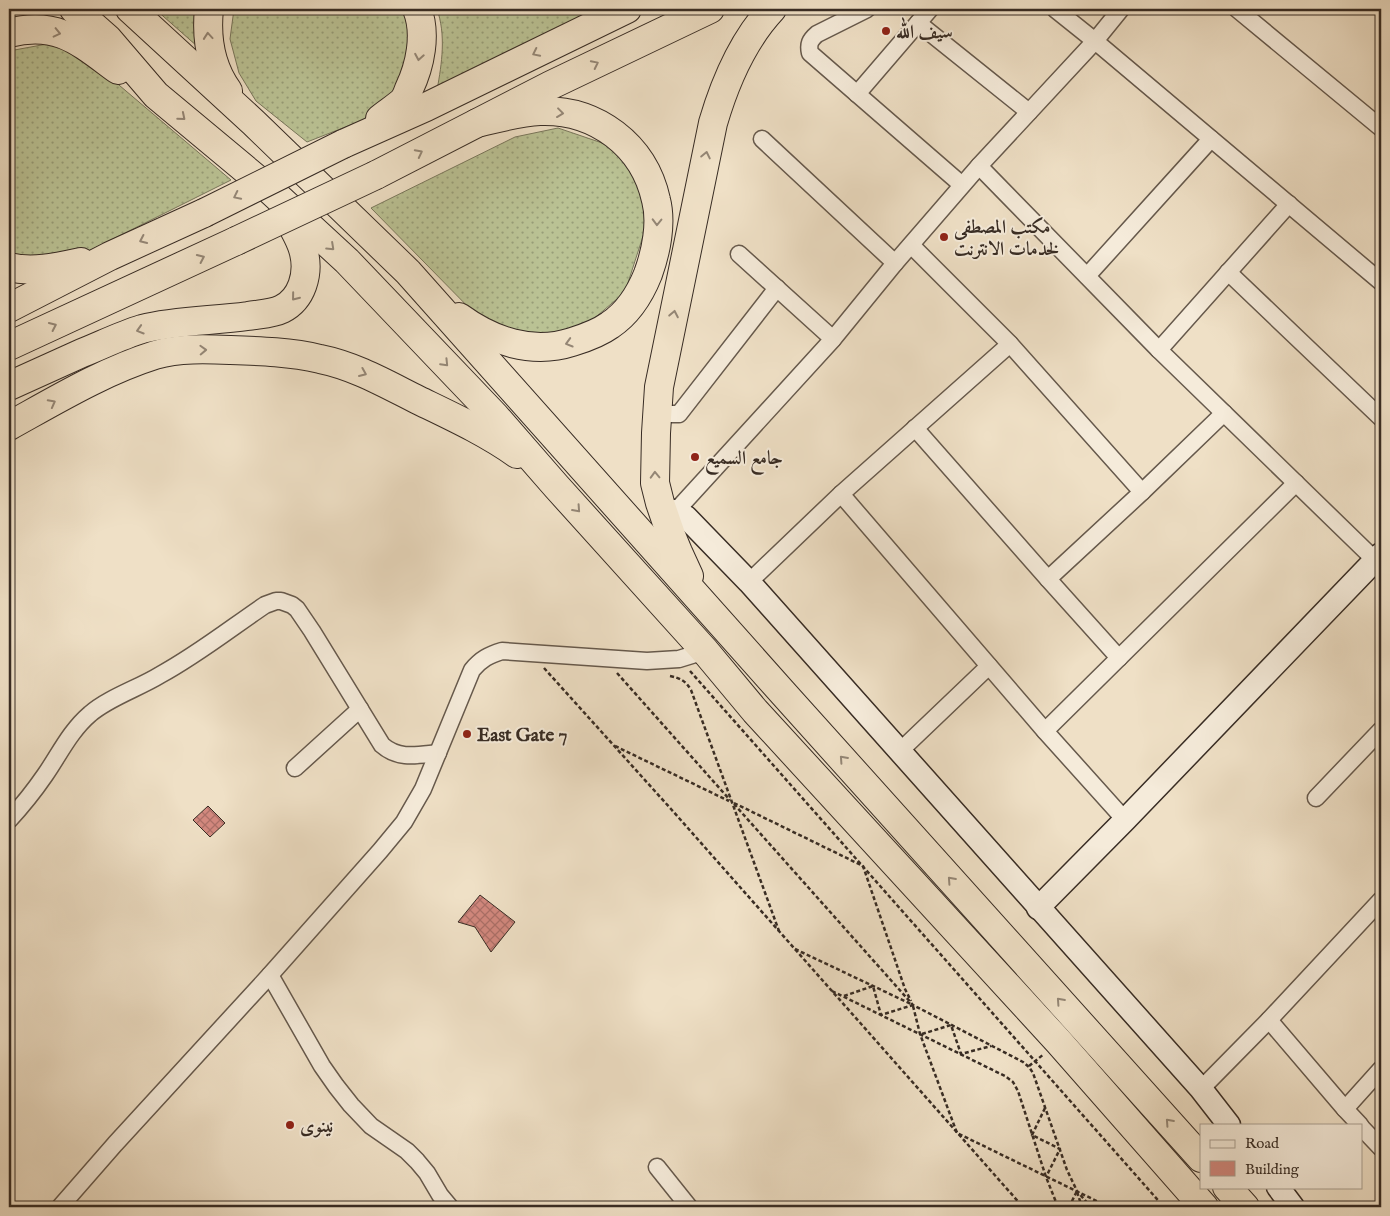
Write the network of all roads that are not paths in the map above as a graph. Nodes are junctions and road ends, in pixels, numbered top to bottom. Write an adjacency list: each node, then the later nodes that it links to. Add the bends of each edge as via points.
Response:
1 (74, 9): 17 (highway, via 108,39)
2 (130, 9): 19 (highway)
3 (209, 9): 19 (highway, one-way to 3, via 226,88 215,68 207,26)
4 (417, 9): 24 (highway, one-way to 24, via 420,54 405,99)
5 (627, 9): 24 (highway, one-way to 24)
6 (710, 9): 20 (highway, one-way to 6)
7 (772, 9): 46 (highway, one-way to 7, via 659,387 713,123 737,60)
8 (867, 9): 16 (street, via 817,34 809,46 815,58)
9 (930, 9): 13 (street)
10 (1054, 9): 15 (street)
11 (1121, 9): 15 (street)
12 (1237, 9): 21 (street)
13 (918, 23): 16 (street); 18 (street)
14 (9, 33): 17 (highway, one-way to 17, via 34,29 65,34)
15 (1095, 40): 18 (street); 23 (street)
16 (857, 94): 26 (street)
17 (156, 95): 27 (highway, one-way to 27)
18 (1028, 112): 25 (street)
19 (254, 123): 34 (highway)
20 (477, 123): 34 (highway, one-way to 34, via 520,113 562,112 596,122 630,147 643,164 657,201 656,245 644,283 636,299 610,325 580,340 537,347 490,336 469,324 452,313); 42 (highway, one-way to 20, bridge, via 236,242)
21 (1381, 128)
22 (762, 139): 32 (street)
23 (1211, 139): 28 (street); 36 (street)
24 (351, 140): 31 (highway, one-way to 31, bridge)
25 (979, 166): 26 (street); 36 (street)
26 (962, 185): 29 (street)
27 (270, 190): 44 (highway, one-way to 44, via 305,255 303,284 300,293 289,304 276,312 142,329); 51 (highway, one-way to 51, via 347,261 495,416)
28 (1289, 204): 35 (street); 37 (street)
29 (911, 245): 32 (street); 41 (street)
30 (739, 254): 38 (street)
31 (110, 256): 33 (highway, via 54,268); 39 (highway)
32 (895, 263): 40 (street)
33 (9, 267)
34 (408, 272): 58 (highway)
35 (1228, 272): 43 (street); 47 (street)
36 (1087, 276): 43 (street)
37 (1381, 282)
38 (777, 288): 40 (street); 46 (street, via 680,414)
39 (9, 308)
40 (833, 339): 54 (street)
41 (1010, 344): 49 (street); 52 (street)
42 (9, 346)
43 (1159, 350): 45 (street)
44 (9, 386)
45 (1224, 413): 50 (street); 52 (street)
46 (657, 414): 54 (highway, one-way to 46, via 655,482)
47 (1381, 418)
48 (9, 426): 51 (highway, one-way to 51, via 104,376 156,355 218,349 292,354 342,364 456,419 507,447)
49 (915, 428): 53 (street); 56 (street)
50 (1296, 483): 55 (street); 60 (street)
51 (556, 486): 59 (highway, one-way to 59)
52 (1142, 492): 56 (street)
53 (841, 494): 57 (street); 61 (street)
54 (670, 512): 57 (street, via 686,517); 58 (highway, via 678,552 686,569)
55 (1378, 557): 70 (street)
56 (1048, 579): 60 (street)
57 (749, 582): 65 (street)
58 (726, 628): 82 (highway, one-way to 58)
59 (706, 651): 66 (street, via 679,659 647,661 502,651 490,654 472,670); 89 (highway, via 755,711 1058,1041)
60 (1119, 658): 64 (street)
61 (989, 666): 64 (street); 65 (street)
62 (360, 709): 66 (street, via 378,740 392,753 412,756); 67 (street); 69 (street, via 297,609 281,601 270,602 169,670 91,713 76,728 40,782)
63 (1381, 730): 68 (street)
64 (1045, 731): 70 (street)
65 (900, 751): 72 (street)
66 (438, 752): 73 (street, via 423,789 393,837)
67 (295, 768)
68 (1316, 798)
69 (9, 820)
70 (1124, 820): 72 (street)
71 (1381, 900): 74 (street)
72 (1038, 908): 76 (street)
73 (270, 974): 86 (street); 87 (street, via 336,1086 371,1126 417,1161)
74 (1269, 1020): 76 (street); 77 (street)
75 (1381, 1069): 77 (street)
76 (1201, 1089): 78 (street)
77 (1344, 1109): 79 (street)
78 (1228, 1124)
79 (1358, 1124)
80 (1362, 1128): 81 (street)
81 (1381, 1148)
82 (1200, 1157)
83 (657, 1167): 88 (street)
84 (1228, 1188): 90 (highway)
85 (1279, 1188): 91 (street)
86 (60, 1207)
87 (450, 1207)
88 (689, 1207)
89 (1204, 1207)
90 (1245, 1207)
91 (1293, 1207)

